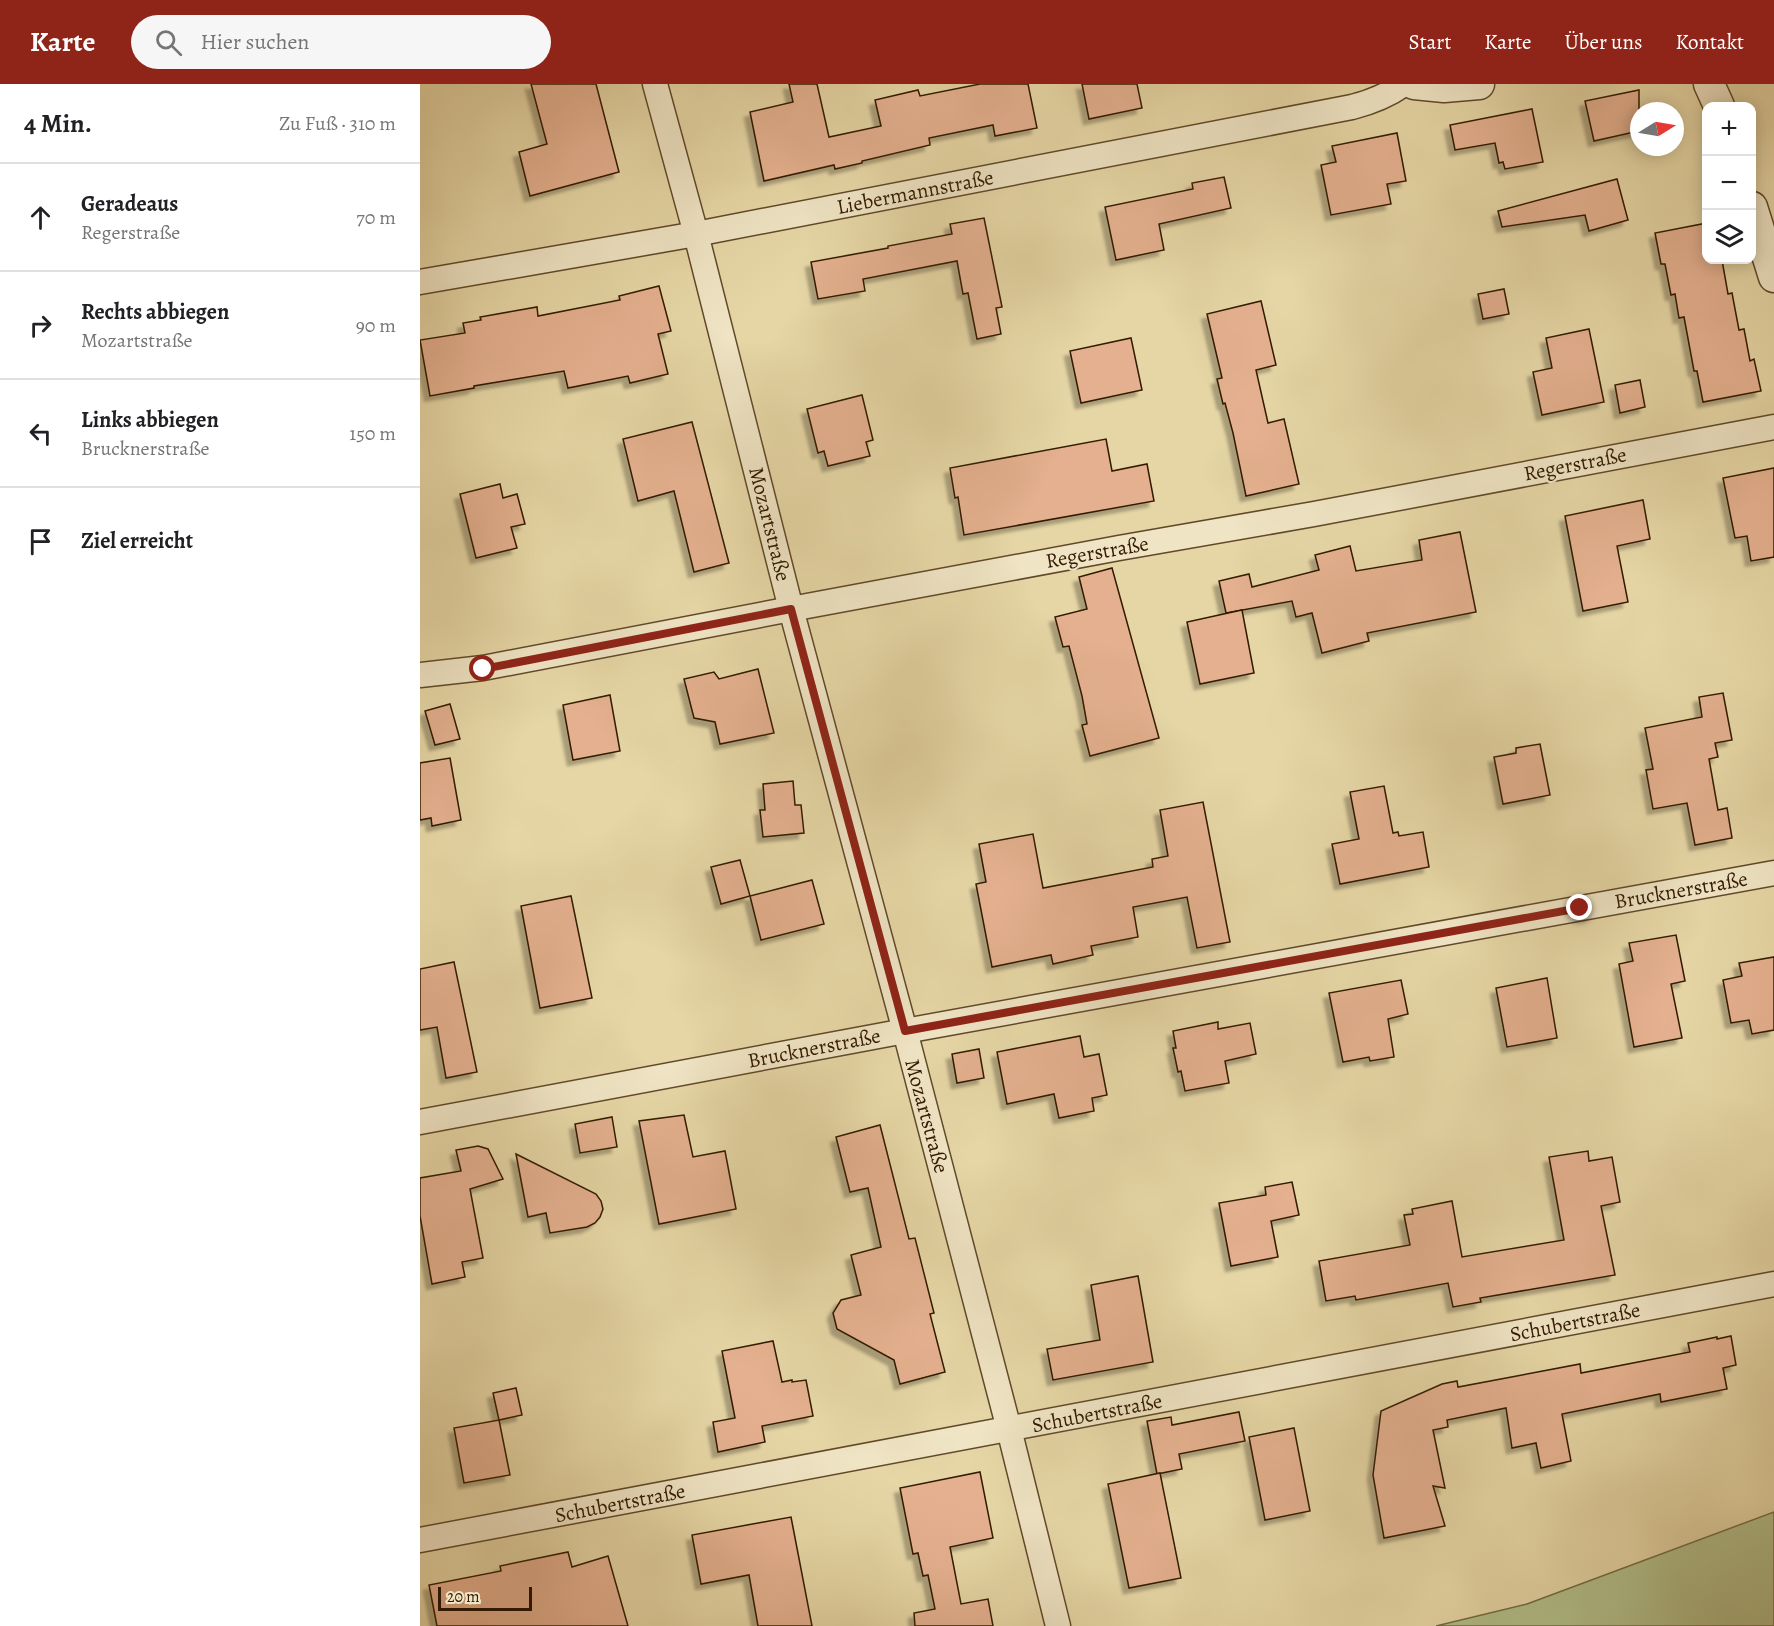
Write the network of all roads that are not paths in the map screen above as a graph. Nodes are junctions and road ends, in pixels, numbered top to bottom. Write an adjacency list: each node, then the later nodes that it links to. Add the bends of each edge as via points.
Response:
1 (656, 84): 8 (street, Mozartstraße)
2 (1404, 84): 8 (street, Liebermannstraße, via 1373,102 1352,107)
3 (1414, 84): 4 (street)
4 (1479, 84)
5 (1709, 84): 6 (street)
6 (1717, 102)
7 (1753, 210): 9 (street)
8 (696, 234): 10 (street, Liebermannstraße); 12 (street, Mozartstraße)
9 (1774, 277)
10 (420, 282)
11 (1774, 427): 12 (street, Regerstraße)
12 (791, 609): 13 (street, Regerstraße, via 483,669); 15 (street, Mozartstraße)
13 (420, 675)
14 (1774, 873): 15 (street, Brucknerstraße)
15 (905, 1031): 16 (street, Brucknerstraße); 18 (street, Mozartstraße)
16 (420, 1122)
17 (1774, 1284): 18 (street, Schubertstraße)
18 (1009, 1430): 19 (street, Schubertstraße); 20 (street, Mozartstraße)
19 (420, 1540)
20 (1058, 1626)

